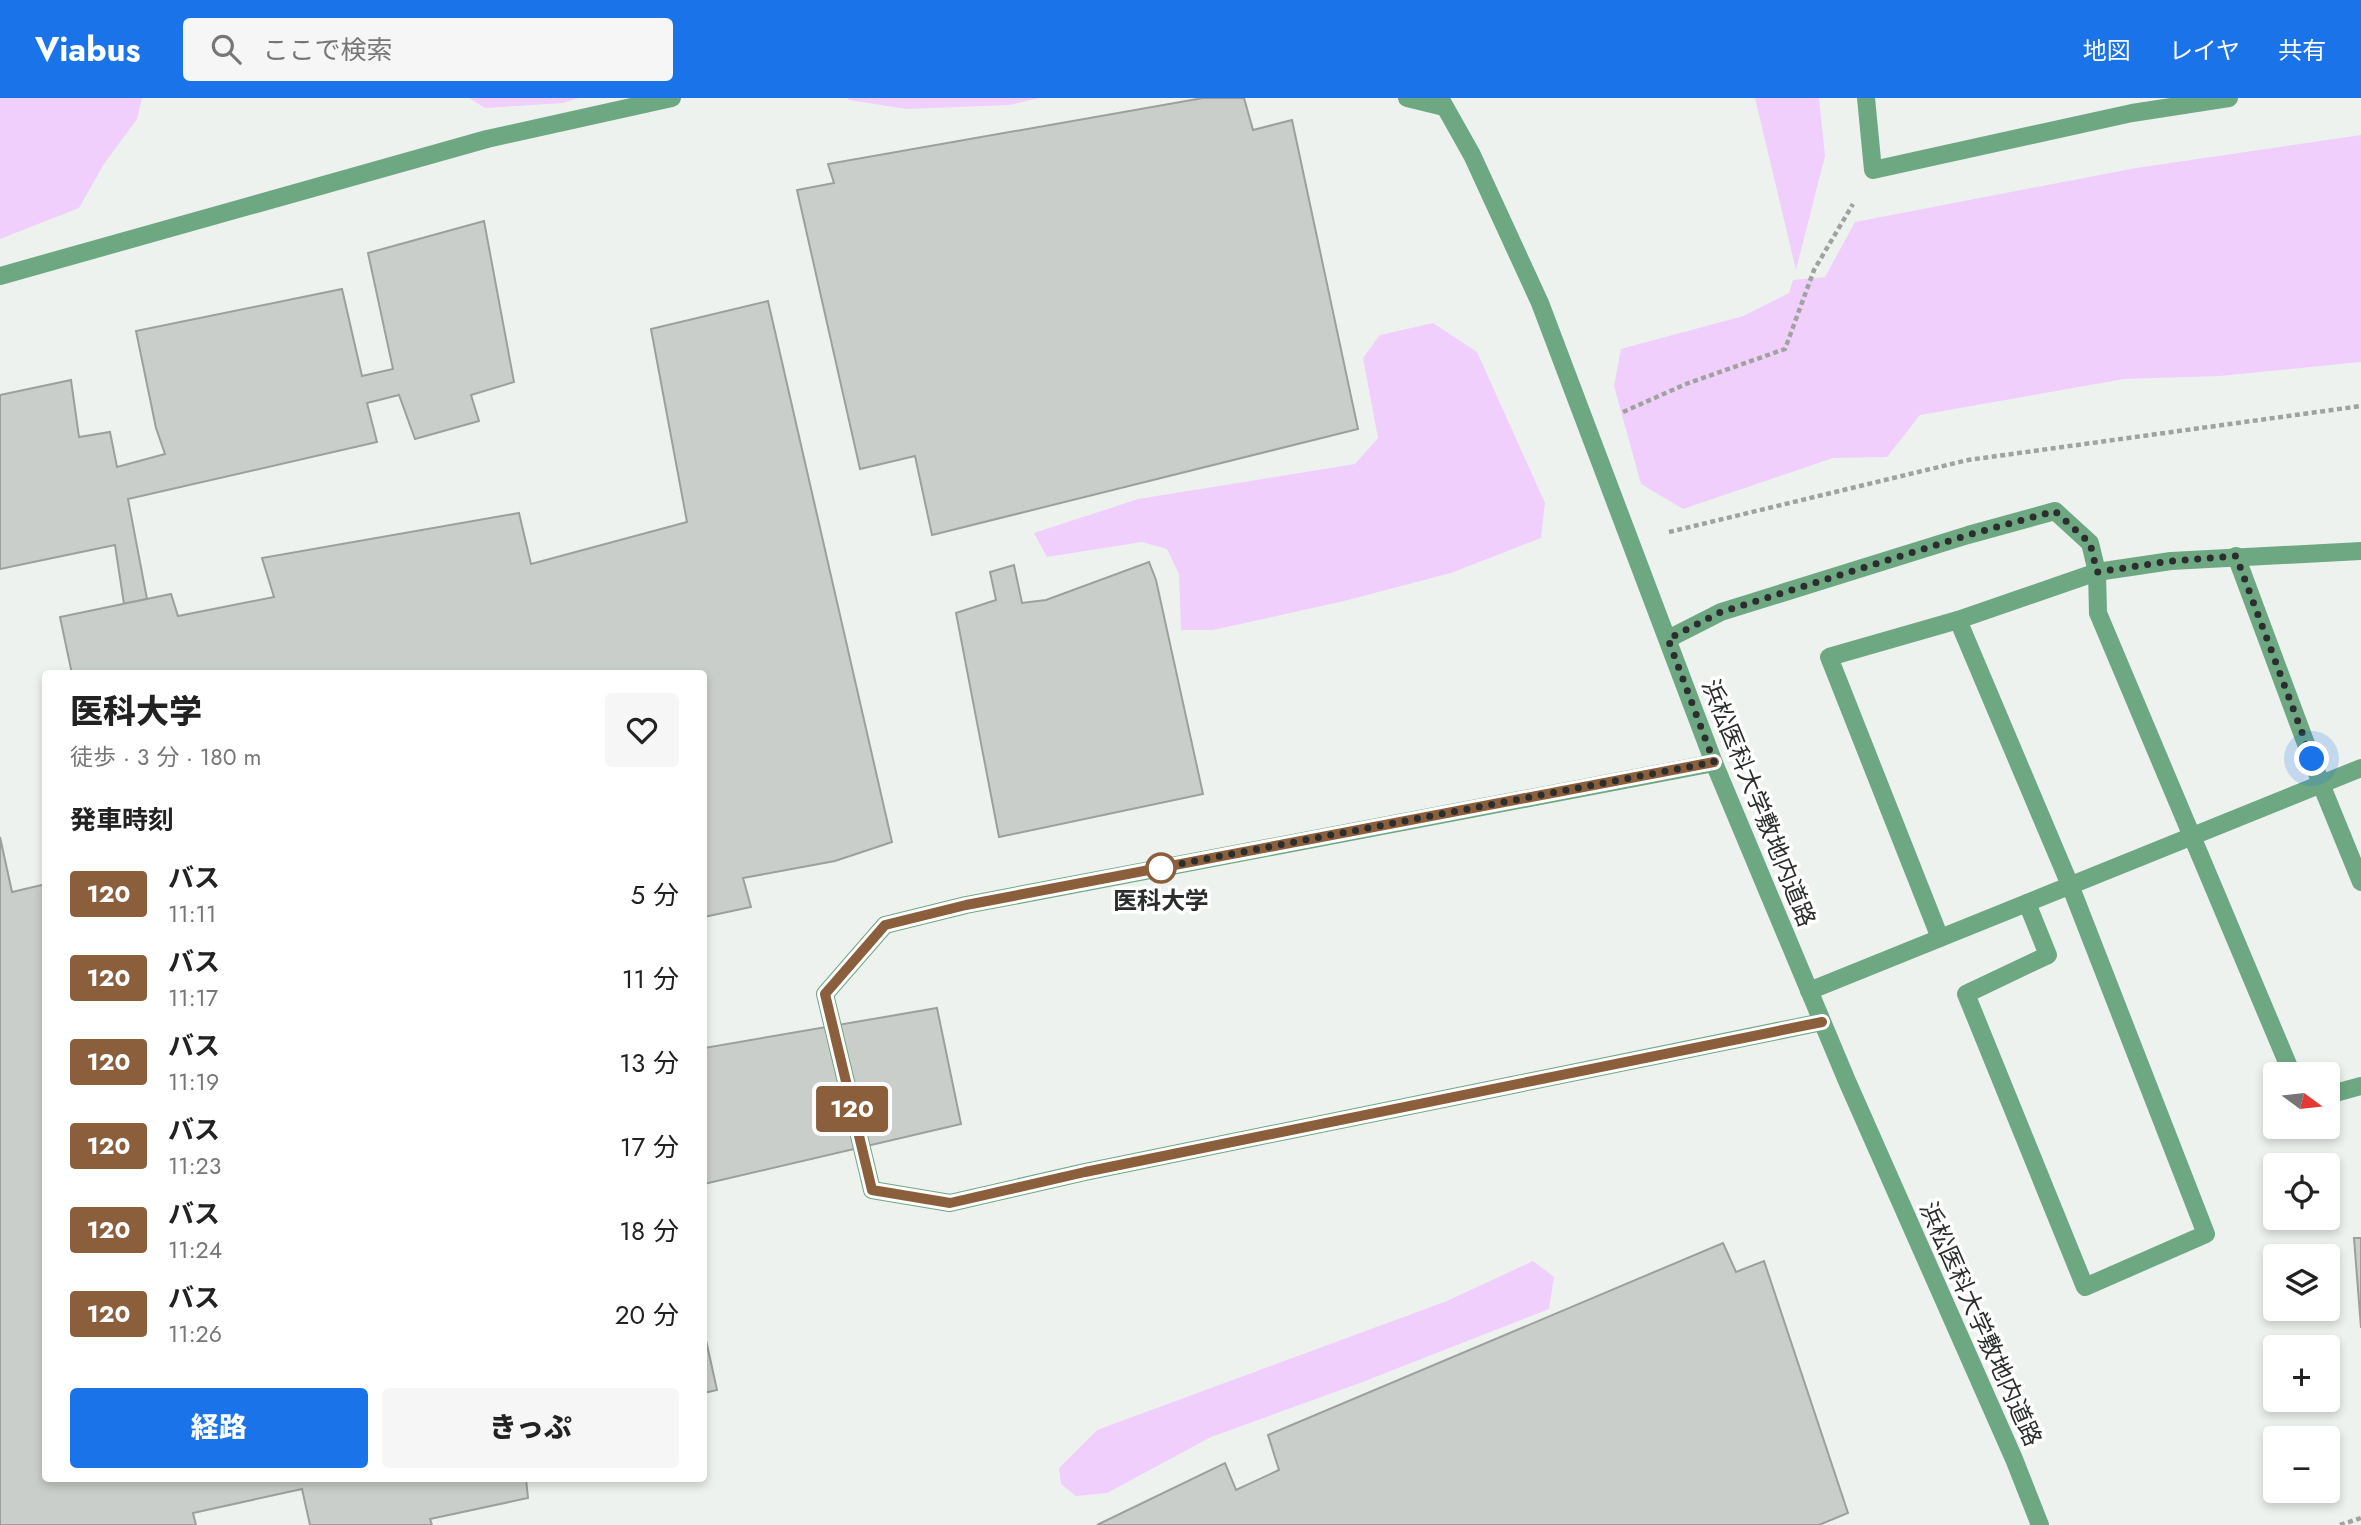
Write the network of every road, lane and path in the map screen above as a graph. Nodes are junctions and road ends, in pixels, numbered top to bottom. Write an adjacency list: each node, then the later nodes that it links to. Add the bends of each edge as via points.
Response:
1 (672, 98): 8 (street, via 487,139)
2 (1407, 98): 5 (street)
3 (1866, 98): 7 (street)
4 (2229, 98): 6 (street)
5 (1442, 102): 10 (street, 浜松医科大学敷地内道路, via 1541,303)
6 (2132, 105): 7 (street)
7 (1873, 170): 10 (path, via 1814,270 1784,349 1686,384)
8 (0, 276)
9 (2361, 406): 11 (path, via 1968,460)
10 (1587, 428): 11 (street, 浜松医科大学敷地内道路)
11 (1630, 541): 16 (street, 浜松医科大学敷地内道路)
12 (2361, 551): 13 (street)
13 (2236, 556): 14 (street); 19 (street)
14 (2097, 572): 15 (street); 16 (street, via 2090,543 2055,511 1721,612); 20 (street, via 2098,612)
15 (1958, 620): 22 (street); 24 (street, via 1829,656)
16 (1668, 639): 17 (street, 浜松医科大学敷地内道路)
17 (1714, 762): 25 (street, 浜松医科大学敷地内道路); 26 (street, via 966,905 885,925 825,994 872,1190 950,1203)
18 (2361, 768): 19 (street)
19 (2321, 784): 20 (street); 21 (street)
20 (2191, 837): 22 (street); 27 (street)
21 (2361, 882)
22 (2070, 885): 23 (street); 23 (street, via 2206,1234 2085,1287 1966,994 2048,955)
23 (2027, 903): 24 (street)
24 (1940, 939): 25 (street)
25 (1809, 991): 26 (street, 浜松医科大学敷地内道路)
26 (1822, 1022): 31 (street, 浜松医科大学敷地内道路)
27 (2287, 1062)
28 (2361, 1086): 29 (street)
29 (2340, 1092)
30 (2361, 1518): 32 (path)
31 (2040, 1525)
32 (2340, 1525)

